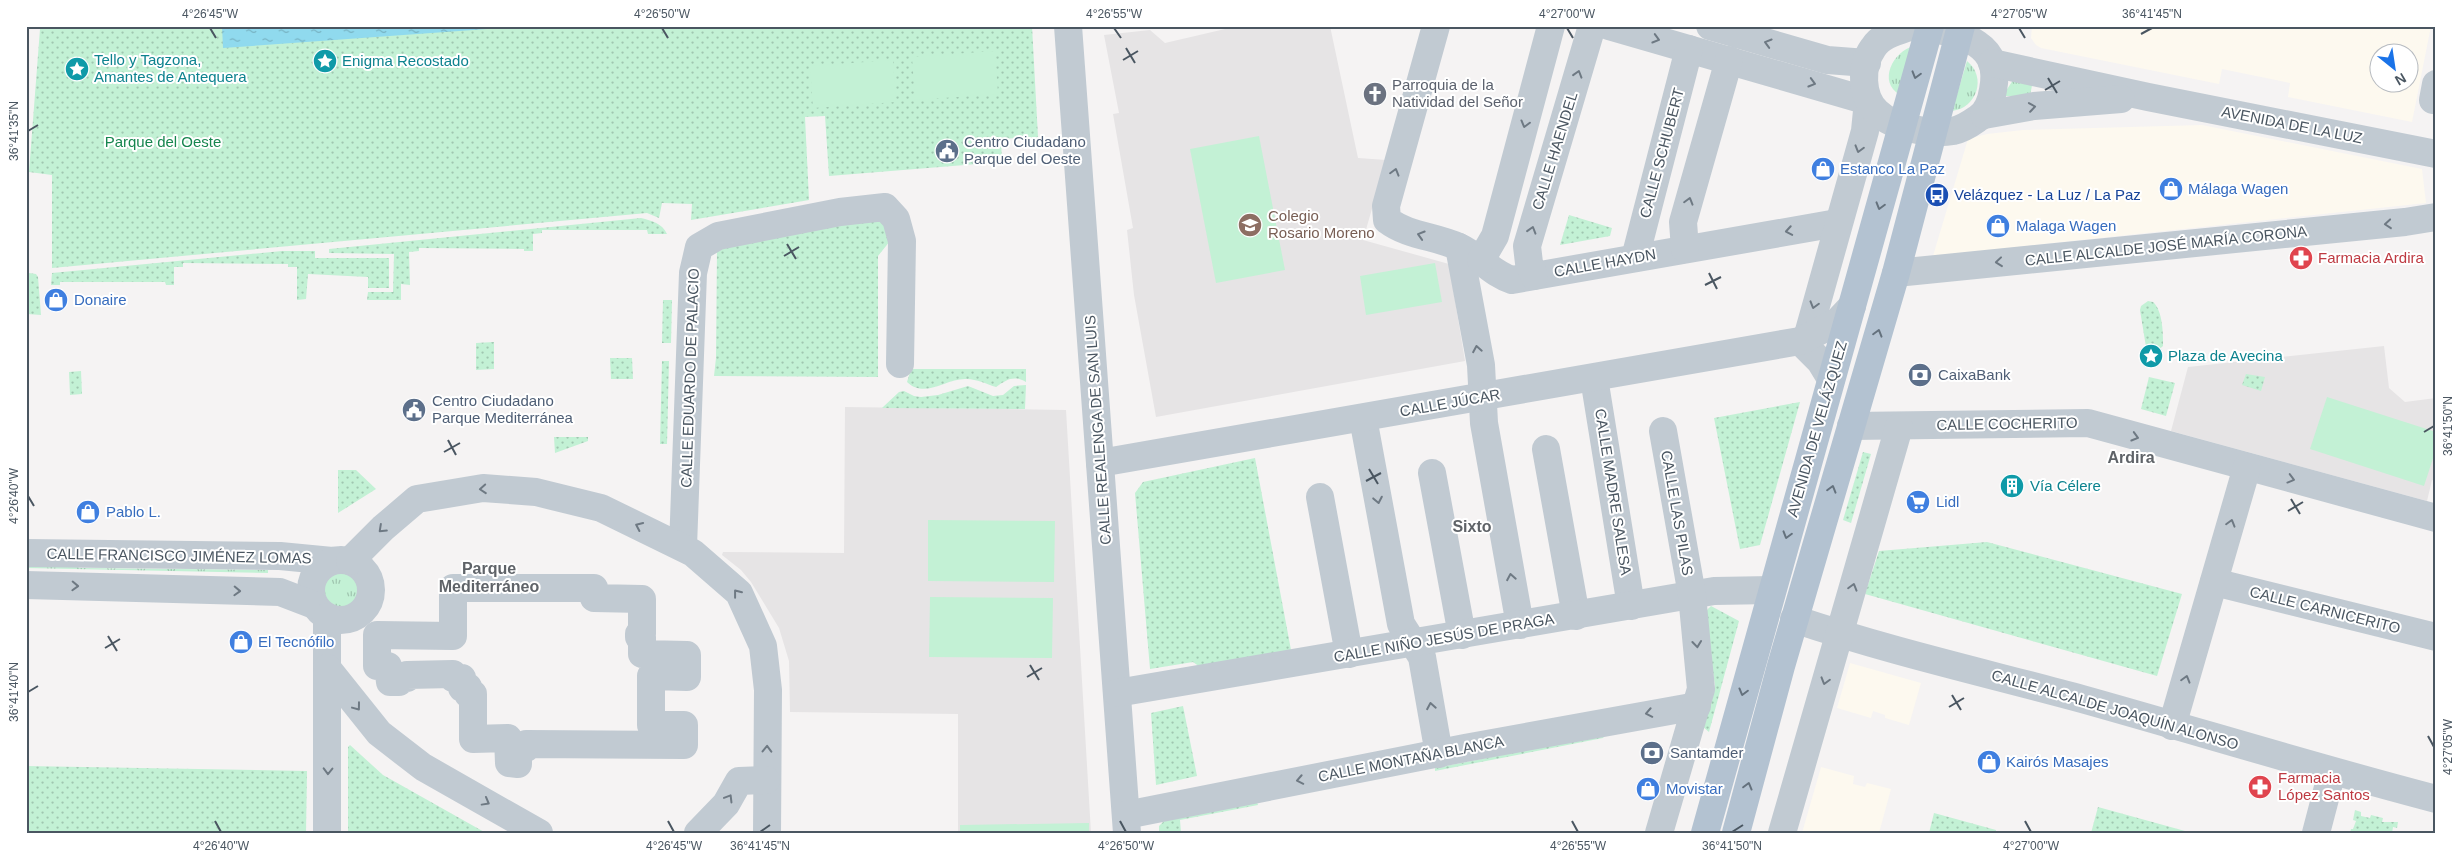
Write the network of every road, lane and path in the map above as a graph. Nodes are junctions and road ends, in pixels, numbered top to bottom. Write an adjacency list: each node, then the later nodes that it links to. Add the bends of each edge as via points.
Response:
1 (1068, 26): 37 (street, CALLE REALENGA DE SAN LUIS)
2 (1436, 26): 22 (street, CALLE HAYDN, one-way to 2, via 1398,229 1386,220 1386,206)
3 (1551, 26): 22 (street, one-way to 22, via 1495,236)
4 (1592, 26): 25 (street, CALLE HAENDEL, one-way to 4, via 1527,246)
5 (1609, 26): 10 (street, one-way to 10)
6 (1710, 26): 9 (street, one-way to 6, via 1827,60)
7 (1923, 27): 8 (street); 9 (street, via 1891,33); 16 (main road, AVENIDA DE VELÁZQUEZ, one-way to 16)
8 (1960, 30): 12 (street, via 1978,44); 17 (main road, AVENIDA DE VELÁZQUEZ)
9 (1870, 46): 14 (street, via 1864,79)
10 (1689, 49): 11 (street); 23 (street, CALLE SCHUBERT)
11 (1730, 60): 14 (street, one-way to 14); 21 (street, one-way to 11, via 1683,222)
12 (1992, 63): 13 (street, AVENIDA DE LA LUZ); 15 (street, via 1995,82 1992,99)
13 (2148, 97): 15 (street, AVENIDA DE LA LUZ, one-way to 13, via 2034,106); 18 (street, AVENIDA DE LA LUZ)
14 (1868, 101): 16 (street, via 1877,113); 20 (street, one-way to 20, via 1865,131)
15 (1984, 115): 17 (street, via 1954,131)
16 (1903, 125): 17 (street); 26 (main road, AVENIDA DE VELÁZQUEZ, one-way to 26)
17 (1933, 131): 24 (main road, AVENIDA DE VELÁZQUEZ)
18 (2436, 154)
19 (2436, 217): 24 (street, CALLE ALCALDE JOSÉ MARÍA CORONA, one-way to 24)
20 (1837, 223): 21 (street, CALLE HAYDN, one-way to 21); 27 (street, one-way to 27)
21 (1685, 249): 23 (street, CALLE HAYDN)
22 (1470, 253): 25 (street, CALLE HAYDN, via 1501,276 1512,280); 31 (street, one-way to 22)
23 (1635, 258): 25 (street, CALLE HAYDN)
24 (1896, 273): 33 (main road, AVENIDA DE VELÁZQUEZ, one-way to 24)
25 (1534, 276)
26 (1852, 306): 27 (street, CALLE JÚCAR, via 1837,322); 30 (main road, AVENIDA DE VELÁZQUEZ)
27 (1804, 340): 29 (street, CALLE JÚCAR); 30 (street)
28 (900, 364): 42 (street, CALLE EDUARDO DE PALACIO, via 902,241 896,219 885,207 840,212 718,236 699,246 693,273)
29 (1594, 378): 31 (street, CALLE JÚCAR); 50 (street, CALLE MADRE SALESA)
30 (1831, 379): 48 (main road, AVENIDA DE VELÁZQUEZ, one-way to 48)
31 (1483, 397): 32 (street, CALLE JÚCAR); 54 (street, one-way to 31, via 1484,423)
32 (1362, 418): 37 (street, CALLE JÚCAR); 58 (street, one-way to 58, via 1401,624)
33 (1851, 426): 34 (street, CALLE COCHERITO); 53 (main road, AVENIDA DE VELÁZQUEZ, one-way to 33)
34 (1899, 426): 38 (street, CALLE COCHERITO, one-way to 38, via 2088,423); 55 (street, one-way to 34)
35 (1663, 431): 49 (street, CALLE LAS PILAS)
36 (1546, 450): 52 (street)
37 (1100, 463): 61 (street, CALLE REALENGA DE SAN LUIS)
38 (2248, 467): 41 (street, CALLE COCHERITO, one-way to 41); 45 (street, one-way to 38)
39 (1432, 473): 56 (street)
40 (1320, 497): 59 (street)
41 (2436, 518)
42 (683, 547): 44 (street, one-way to 44, via 601,508 536,492 483,488 417,499); 66 (street, one-way to 42, via 768,690 763,646 739,593)
43 (26, 553): 44 (street, CALLE FRANCISCO JIMÉNEZ LOMAS, via 280,556)
44 (341, 561): 51 (street, via 318,571 313,579 312,596); 51 (street, via 365,571 370,579 371,597 354,618 335,620)
45 (2214, 582): 57 (street, CALLE CARNICERITO); 63 (street, one-way to 45)
46 (26, 585): 51 (street, one-way to 51, via 280,592)
47 (594, 588): 47 (street, via 594,598 642,599 642,634 639,634 642,637 642,654 687,655 687,677 651,676 651,725 684,726 684,745 526,744 526,748 518,748 518,764 509,763 508,738 473,739 473,694 468,694 468,687 462,688 462,678 453,678 453,674 407,675 407,678 399,678 399,682 390,682 388,666 377,666 378,636 453,636 454,588)
48 (1772, 590): 49 (street, CALLE NIÑO JESÚS DE PRAGA); 74 (main road, AVENIDA DE VELÁZQUEZ, one-way to 74)
49 (1692, 595): 50 (street, CALLE NIÑO JESÚS DE PRAGA); 62 (street, CALLE LAS PILAS, one-way to 62, via 1701,689)
50 (1631, 606): 52 (street, CALLE NIÑO JESÚS DE PRAGA)
51 (321, 611): 60 (street)
52 (1576, 616): 54 (street, CALLE NIÑO JESÚS DE PRAGA)
53 (1794, 619): 55 (street, CALLE ALCALDE JOAQUÍN ALONSO); 75 (main road, AVENIDA DE VELÁZQUEZ, one-way to 53)
54 (1520, 625): 56 (street, CALLE NIÑO JESÚS DE PRAGA)
55 (1839, 634): 63 (street, CALLE ALCALDE JOAQUÍN ALONSO); 76 (street, one-way to 76)
56 (1462, 635): 58 (street, CALLE NIÑO JESÚS DE PRAGA)
57 (2436, 637)
58 (1414, 644): 59 (street, CALLE NIÑO JESÚS DE PRAGA); 64 (street, one-way to 58, via 1422,657)
59 (1349, 654): 61 (street, CALLE NIÑO JESÚS DE PRAGA)
60 (328, 668): 69 (street, one-way to 69); 70 (street, one-way to 70, via 379,733 415,762)
61 (1117, 693): 68 (street, CALLE REALENGA DE SAN LUIS)
62 (1697, 706): 64 (street, CALLE MONTAÑA BLANCA, one-way to 64); 73 (street, CALLE LAS PILAS)
63 (2172, 726): 65 (street, CALLE ALCALDE JOAQUÍN ALONSO)
64 (1439, 754): 68 (street, CALLE MONTAÑA BLANCA, one-way to 68)
65 (2332, 772): 67 (street, CALLE ALCALDE JOAQUÍN ALONSO); 77 (street)
66 (766, 780): 71 (street, one-way to 66, via 726,804 739,780); 72 (street)
67 (2436, 798)
68 (1126, 824)
69 (327, 833)
70 (539, 833)
71 (698, 833)
72 (767, 833)
73 (1658, 833)
74 (1705, 833)
75 (1736, 833)
76 (1782, 833)
77 (2316, 833)

